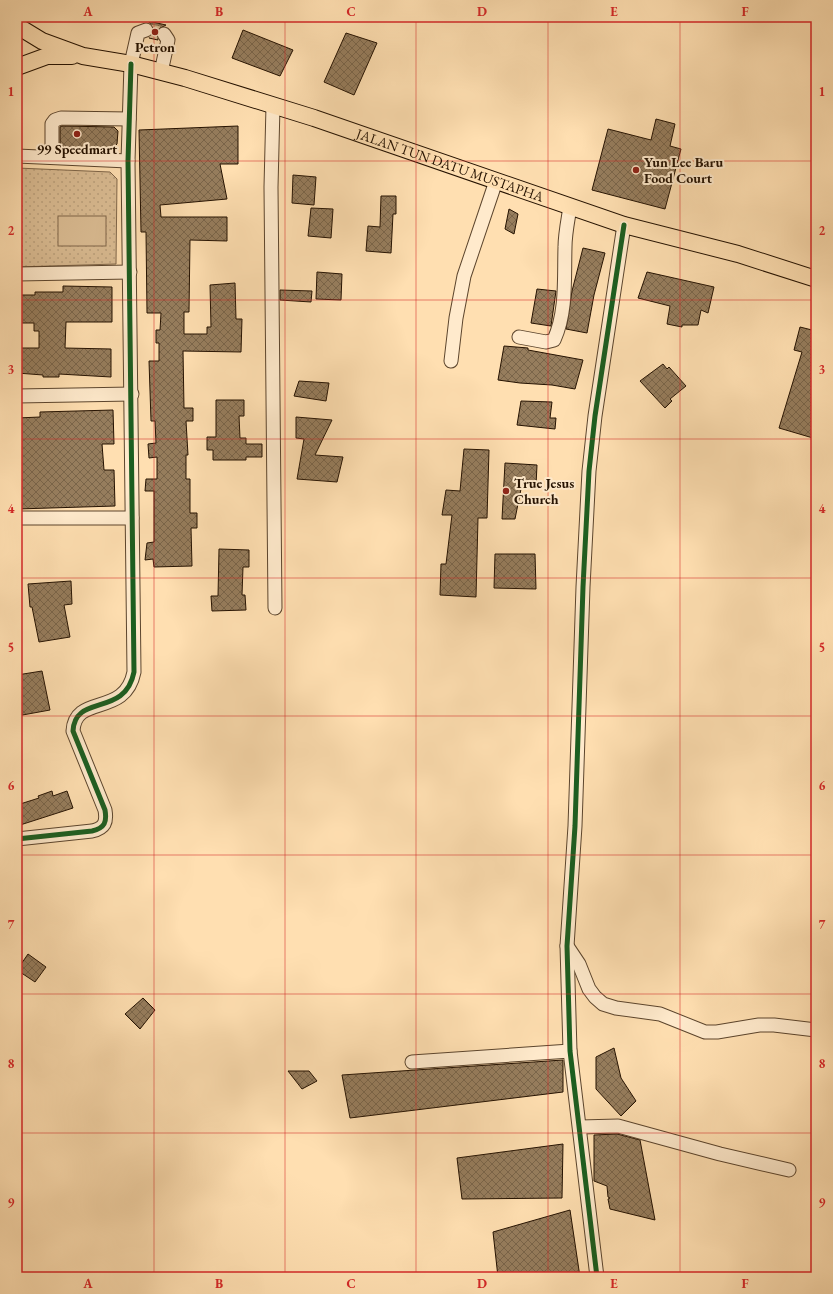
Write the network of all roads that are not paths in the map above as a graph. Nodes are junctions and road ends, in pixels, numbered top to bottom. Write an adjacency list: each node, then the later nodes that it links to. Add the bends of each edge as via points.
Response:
1 (18, 26): 4 (main road, JALAN TUN DATU MUSTAPHA, via 42,41); 6 (main road, via 26,40 26,48 25,56)
2 (146, 30): 5 (street, via 138,33)
3 (164, 34): 7 (street, via 168,40)
4 (83, 56): 5 (main road, JALAN TUN DATU MUSTAPHA); 6 (main road, JALAN TUN DATU MUSTAPHA, via 47,56)
5 (131, 64): 7 (main road, JALAN TUN DATU MUSTAPHA); 9 (street)
6 (17, 67)
7 (161, 72): 8 (main road, JALAN TUN DATU MUSTAPHA)
8 (273, 106): 13 (main road, JALAN TUN DATU MUSTAPHA); 25 (street, via 271,187)
9 (129, 119): 11 (street, via 55,120 52,124); 12 (street)
10 (17, 156): 11 (street)
11 (52, 157): 12 (street)
12 (128, 161): 16 (street)
13 (496, 181): 14 (main road, JALAN TUN DATU MUSTAPHA); 20 (street, via 464,276)
14 (570, 207): 15 (main road, JALAN TUN DATU MUSTAPHA); 19 (street, via 560,328 554,340 546,342)
15 (624, 225): 18 (main road, JALAN TUN DATU MUSTAPHA, via 738,254); 27 (street, via 589,471 575,826)
16 (130, 272): 17 (street); 21 (street)
17 (17, 274)
18 (816, 278)
19 (519, 337)
20 (450, 361)
21 (132, 394): 22 (street); 24 (street)
22 (17, 396)
23 (21, 518): 24 (street)
24 (132, 518): 26 (street, via 132,682 120,697 77,715 73,732 107,820 100,829 92,831)
25 (274, 608)
26 (17, 839)
27 (567, 946): 28 (street, via 579,964 589,989 603,1004 660,1014 705,1032 760,1025); 29 (street)
28 (816, 1030)
29 (570, 1050): 30 (street); 31 (street)
30 (412, 1062)
31 (580, 1127): 32 (street, via 625,1127 720,1154); 33 (street)
32 (789, 1170)
33 (597, 1277)

